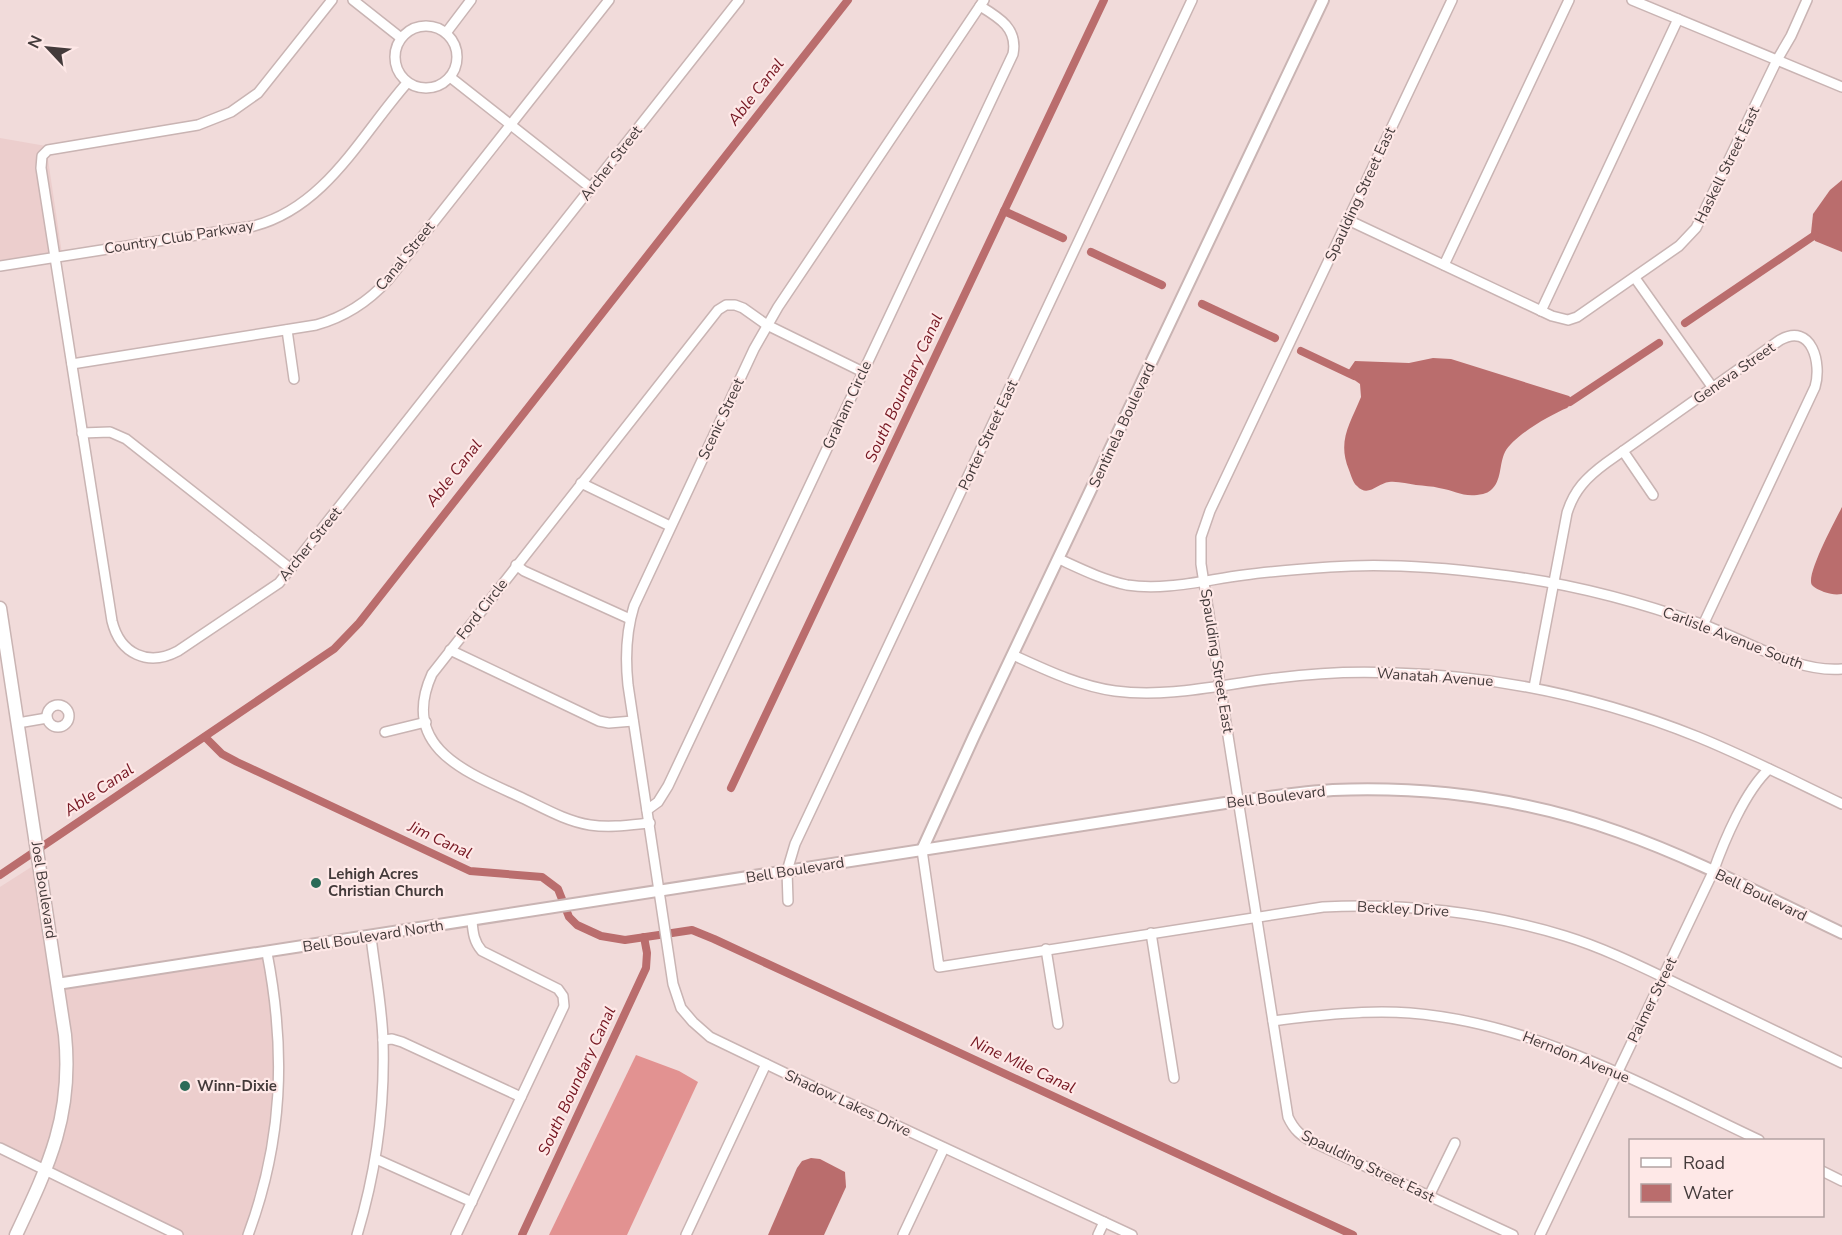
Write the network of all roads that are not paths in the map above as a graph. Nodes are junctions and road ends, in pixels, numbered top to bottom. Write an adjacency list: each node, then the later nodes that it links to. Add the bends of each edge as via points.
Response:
1 (332, 0): 23 (street, Archer Street, via 258,93 231,112 198,125 48,150 42,156 41,168)
2 (353, 0): 15 (street)
3 (471, 0): 14 (street)
4 (609, 0): 20 (street, Canal Street)
5 (740, 0): 21 (street, Archer Street)
6 (1192, 0): 64 (street, Porter Street East, via 795,844)
7 (1323, 0): 39 (street, Sentinela Boulevard)
8 (1452, 0): 22 (street, Spaulding Street East)
9 (1569, 0): 24 (street)
10 (1632, 0): 13 (street)
11 (1807, 0): 16 (street, Haskell Street East)
12 (982, 3): 28 (street, Scenic Street); 31 (street, Graham Circle, via 1009,27 1015,45 1013,54)
13 (1678, 19): 16 (street); 27 (street)
14 (446, 33): 15 (street, via 437,28 417,27); 17 (street, via 457,59)
15 (401, 38): 18 (street, via 394,57 400,76)
16 (1777, 60): 19 (street); 26 (street, Haskell Street East, via 1696,228 1679,246)
17 (450, 77): 18 (street, via 434,88); 20 (street)
18 (407, 83): 23 (street, Country Club Parkway, via 321,188 286,214 254,226)
19 (1842, 87)
20 (510, 124): 21 (street); 29 (street, Canal Street, via 376,292 336,319)
21 (591, 188): 41 (street, Archer Street)
22 (1348, 220): 24 (street, Haskell Street East); 42 (street, Spaulding Street East, via 1203,528)
23 (55, 258): 25 (street, Country Club Parkway); 30 (street, Archer Street)
24 (1444, 265): 27 (street, Haskell Street East)
25 (0, 266)
26 (1635, 278): 27 (street, Haskell Street East, via 1577,318 1560,319); 33 (street)
27 (1540, 311)
28 (767, 325): 31 (street); 36 (street, Ford Circle, via 743,308 728,305 718,310); 38 (street, Scenic Street)
29 (287, 330): 30 (street, Canal Street); 32 (street)
30 (72, 364): 34 (street, Archer Street)
31 (863, 372): 61 (street, Graham Circle, via 668,786 658,802)
32 (294, 379)
33 (1713, 388): 35 (street, Geneva Street); 46 (street, Geneva Street, via 1788,336 1804,338 1814,352 1818,371 1815,387)
34 (82, 433): 41 (street, via 110,432 126,439); 41 (street, Archer Street, via 112,621 119,639 132,652 159,658 178,651 271,590)
35 (1623, 451): 37 (street); 43 (street, Geneva Street, via 1590,475 1574,495)
36 (581, 483): 38 (street); 40 (street, Ford Circle)
37 (1653, 495)
38 (670, 526): 45 (street, Scenic Street)
39 (1059, 559): 42 (street, Carlisle Avenue South, via 1125,584 1156,587); 48 (street, Sentinela Boulevard)
40 (516, 565): 45 (street); 47 (street, Ford Circle)
41 (291, 569)
42 (1204, 581): 43 (street, Carlisle Avenue South, via 1271,571 1369,566 1470,571); 51 (street, Spaulding Street East)
43 (1554, 584): 46 (street, Carlisle Avenue South, via 1618,598); 52 (street, Geneva Street)
44 (0, 608): 49 (main road, Joel Boulevard)
45 (630, 620): 54 (street, Scenic Street, via 626,666)
46 (1703, 625): 50 (street, Carlisle Avenue South, via 1805,666)
47 (450, 650): 54 (street, via 599,721); 55 (street, Ford Circle, via 428,682 424,701)
48 (1013, 655): 51 (street, Wanatah Avenue, via 1075,681 1114,691 1145,693); 63 (street, Sentinela Boulevard)
49 (4, 664): 56 (main road, Joel Boulevard)
50 (1842, 669)
51 (1221, 687): 52 (street, Wanatah Avenue, via 1311,674 1371,672); 59 (street, Spaulding Street East)
52 (1534, 687): 58 (street, Wanatah Avenue, via 1643,717)
53 (47, 718): 56 (street)
54 (633, 721): 61 (street, Scenic Street)
55 (426, 722): 57 (street); 62 (street, Ford Circle, via 441,751 458,767 562,817 603,827)
56 (18, 723): 77 (main road, Joel Boulevard)
57 (385, 732)
58 (1769, 769): 60 (street, Wanatah Avenue); 65 (street, Palmer Street, via 1750,792)
59 (1238, 801): 63 (street, Bell Boulevard); 65 (street, Bell Boulevard, via 1361,789 1471,796 1582,820); 69 (street, Spaulding Street East)
60 (1842, 804)
61 (647, 810): 62 (street, Scenic Street)
62 (650, 823): 67 (street, Scenic Street)
63 (922, 850): 64 (street, Bell Boulevard); 74 (street, Beckley Drive, via 939,967)
64 (787, 871): 66 (street, Bell Boulevard); 68 (street, Porter Street East)
65 (1713, 872): 72 (street, Bell Boulevard); 76 (street, Palmer Street)
66 (688, 886): 67 (street, Bell Boulevard North)
67 (659, 891): 70 (street, Bell Boulevard North); 82 (street, Shadow Lakes Drive, via 673,984 681,1008 710,1037)
68 (788, 901)
69 (1256, 916): 71 (street, Beckley Drive); 76 (street, Beckley Drive, via 1360,905 1465,913 1568,937); 78 (street, Spaulding Street East)
70 (472, 921): 73 (street, Bell Boulevard North); 85 (street, via 482,951 551,985 563,996 564,1006)
71 (1151, 933): 74 (street, Beckley Drive); 84 (street)
72 (1842, 933)
73 (371, 937): 75 (street, Bell Boulevard North); 80 (street)
74 (1046, 949): 79 (street)
75 (267, 953): 77 (street, Bell Boulevard North); 99 (street, via 277,1014 279,1098 265,1185)
76 (1663, 977): 81 (street, Beckley Drive); 83 (street, Palmer Street)
77 (57, 984): 91 (main road, Joel Boulevard, via 66,1048 66,1097)
78 (1273, 1021): 83 (street, Herndon Avenue, via 1375,1012 1448,1018 1541,1041); 94 (street, Spaulding Street East, via 1288,1117 1297,1132)
79 (1058, 1024)
80 (383, 1040): 85 (street, via 402,1042); 90 (street)
81 (1842, 1062)
82 (766, 1064): 89 (street, Shadow Lakes Drive); 102 (street)
83 (1617, 1073): 86 (street, Herndon Avenue); 107 (street, Palmer Street)
84 (1174, 1077)
85 (521, 1097): 95 (street)
86 (1757, 1139)
87 (1455, 1143): 94 (street)
88 (0, 1148): 91 (street)
89 (944, 1148): 96 (street, Shadow Lakes Drive); 103 (street)
90 (375, 1159): 95 (street); 100 (street)
91 (46, 1170): 97 (main road, Joel Boulevard); 98 (street)
92 (1824, 1172): 93 (street)
93 (1842, 1181)
94 (1429, 1196): 106 (street, Spaulding Street East)
95 (472, 1202): 101 (street)
96 (1104, 1222): 104 (street); 105 (street, Shadow Lakes Drive)
97 (16, 1235)
98 (178, 1235)
99 (248, 1235)
100 (357, 1235)
101 (456, 1235)
102 (686, 1235)
103 (903, 1235)
104 (1098, 1235)
105 (1132, 1235)
106 (1513, 1235)
107 (1540, 1235)

